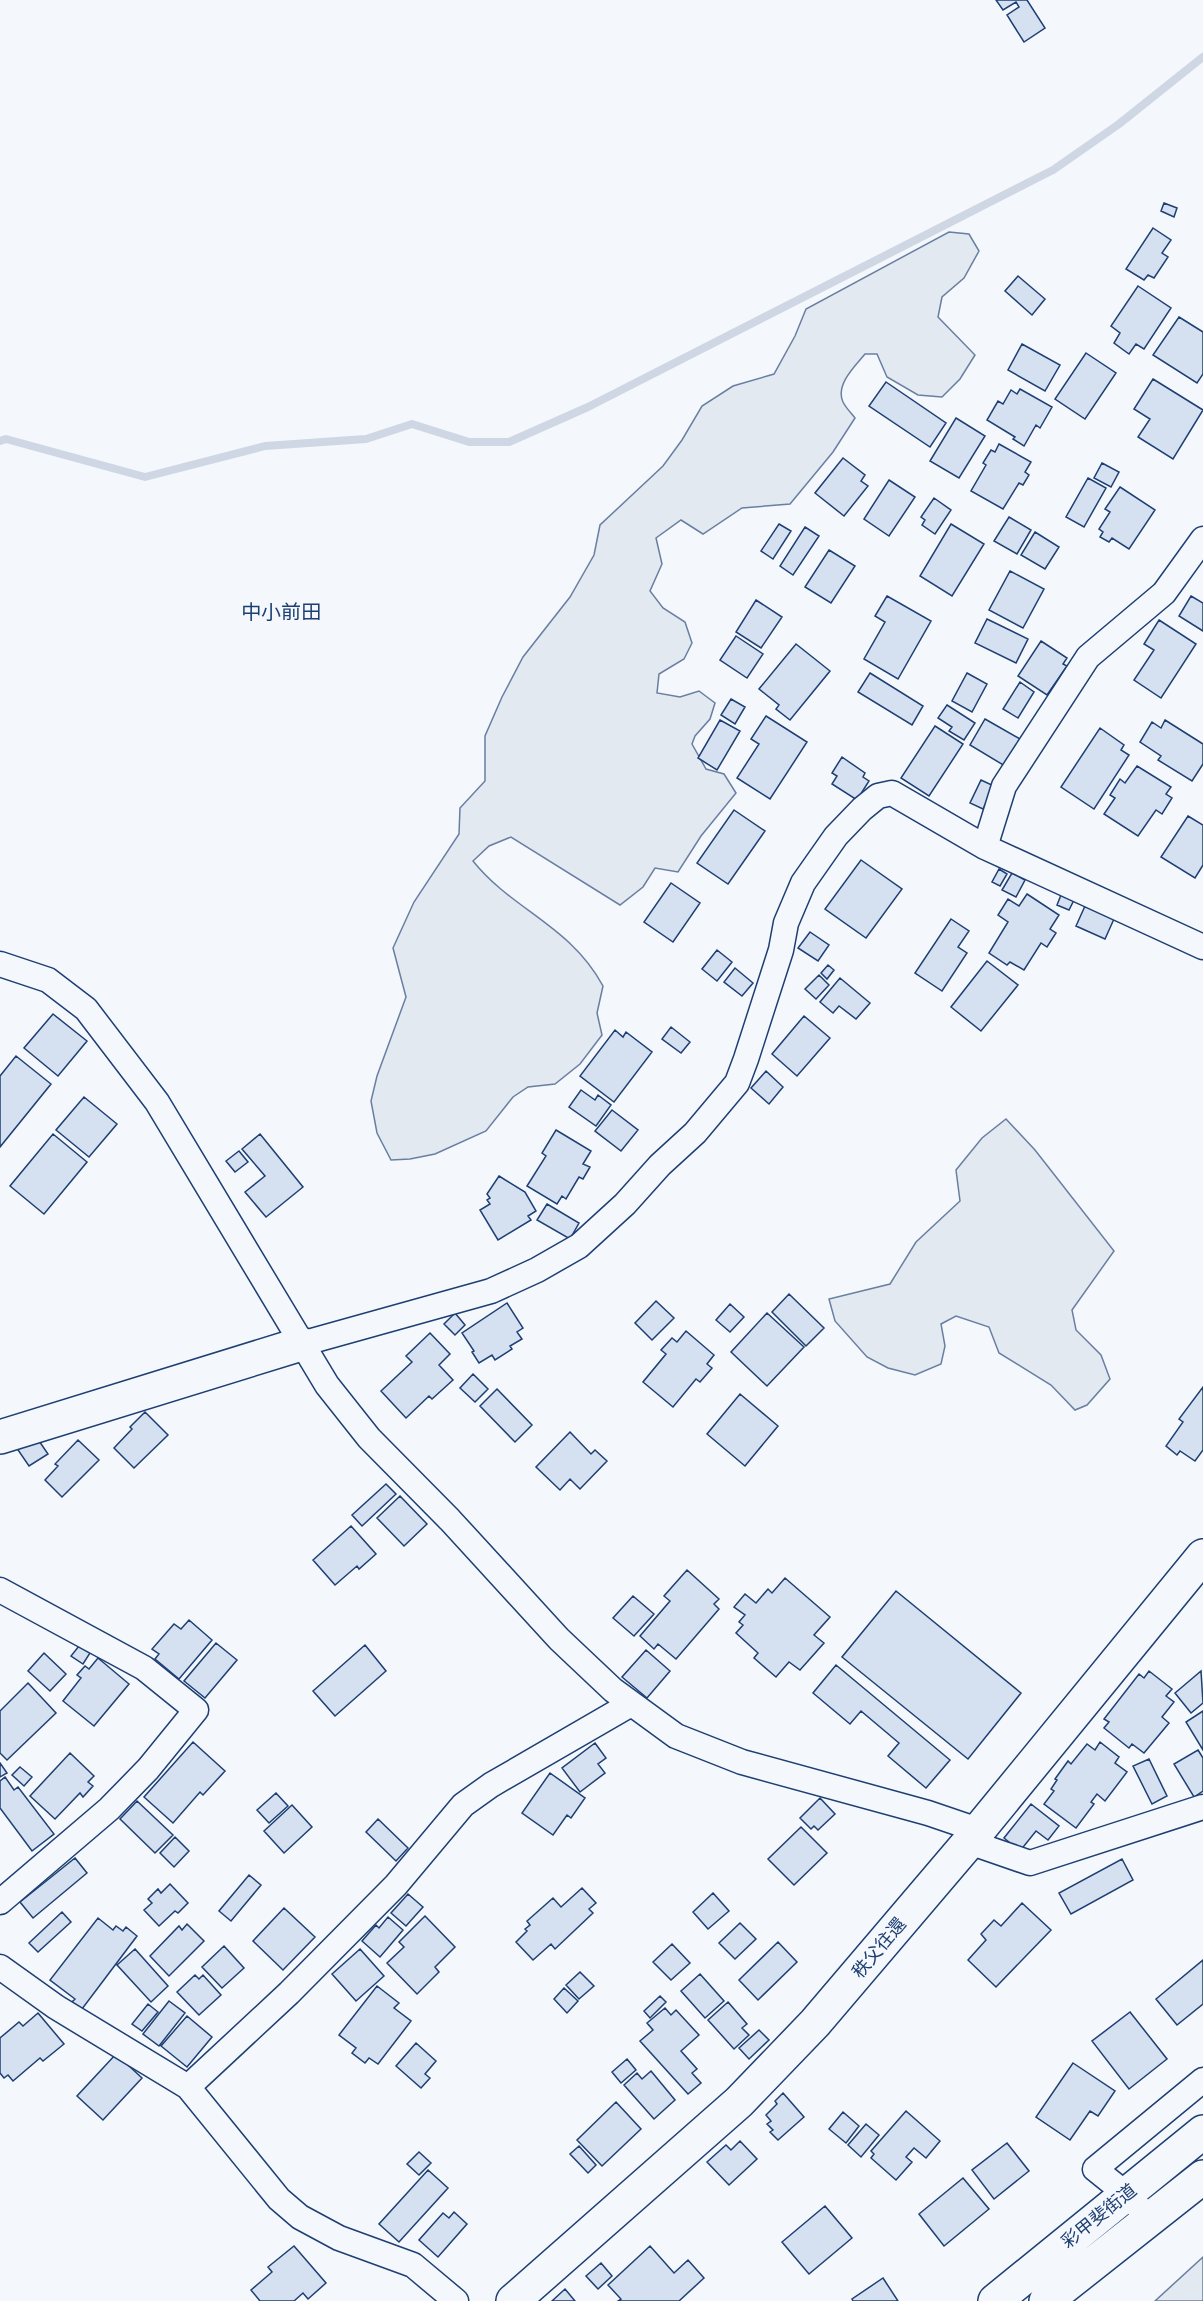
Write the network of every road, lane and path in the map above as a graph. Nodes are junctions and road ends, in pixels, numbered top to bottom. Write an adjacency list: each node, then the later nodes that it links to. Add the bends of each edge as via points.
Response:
1 (1203, 538): 2 (street, via 1164,593 1088,657 1004,786)
2 (985, 848): 3 (street); 5 (street, via 892,793 878,796 836,836 802,884 786,923 781,950 737,1083 694,1134 625,1204 579,1246 491,1292)
3 (1203, 947)
4 (0, 964): 5 (street, via 48,980 86,1009 157,1102)
5 (301, 1344): 6 (main road); 9 (street, via 369,1438 559,1639)
6 (0, 1437)
7 (1203, 1556): 11 (main road, 秩父往還)
8 (0, 1590): 12 (street, via 144,1668 196,1710 109,1809)
9 (631, 1704): 11 (street, via 676,1736 742,1762 928,1813); 15 (street, via 463,1805 379,1902 289,1993)
10 (1203, 1807): 11 (street, via 1030,1863)
11 (974, 1836): 21 (main road, 秩父往還, via 815,2023 739,2102)
12 (0, 1902)
13 (0, 1967): 15 (street, via 56,2007)
14 (1203, 2080): 18 (street, via 1095,2169)
15 (188, 2086): 20 (street, via 279,2199 300,2217 339,2238 413,2265)
16 (1203, 2132): 18 (main road, 彩甲斐街道)
17 (1203, 2177): 19 (main road, 彩甲斐街道)
18 (1126, 2194): 19 (street); 22 (main road, 彩甲斐街道)
19 (1150, 2219): 23 (main road, 彩甲斐街道)
20 (456, 2301)
21 (513, 2301)
22 (995, 2301)
23 (1046, 2301)

